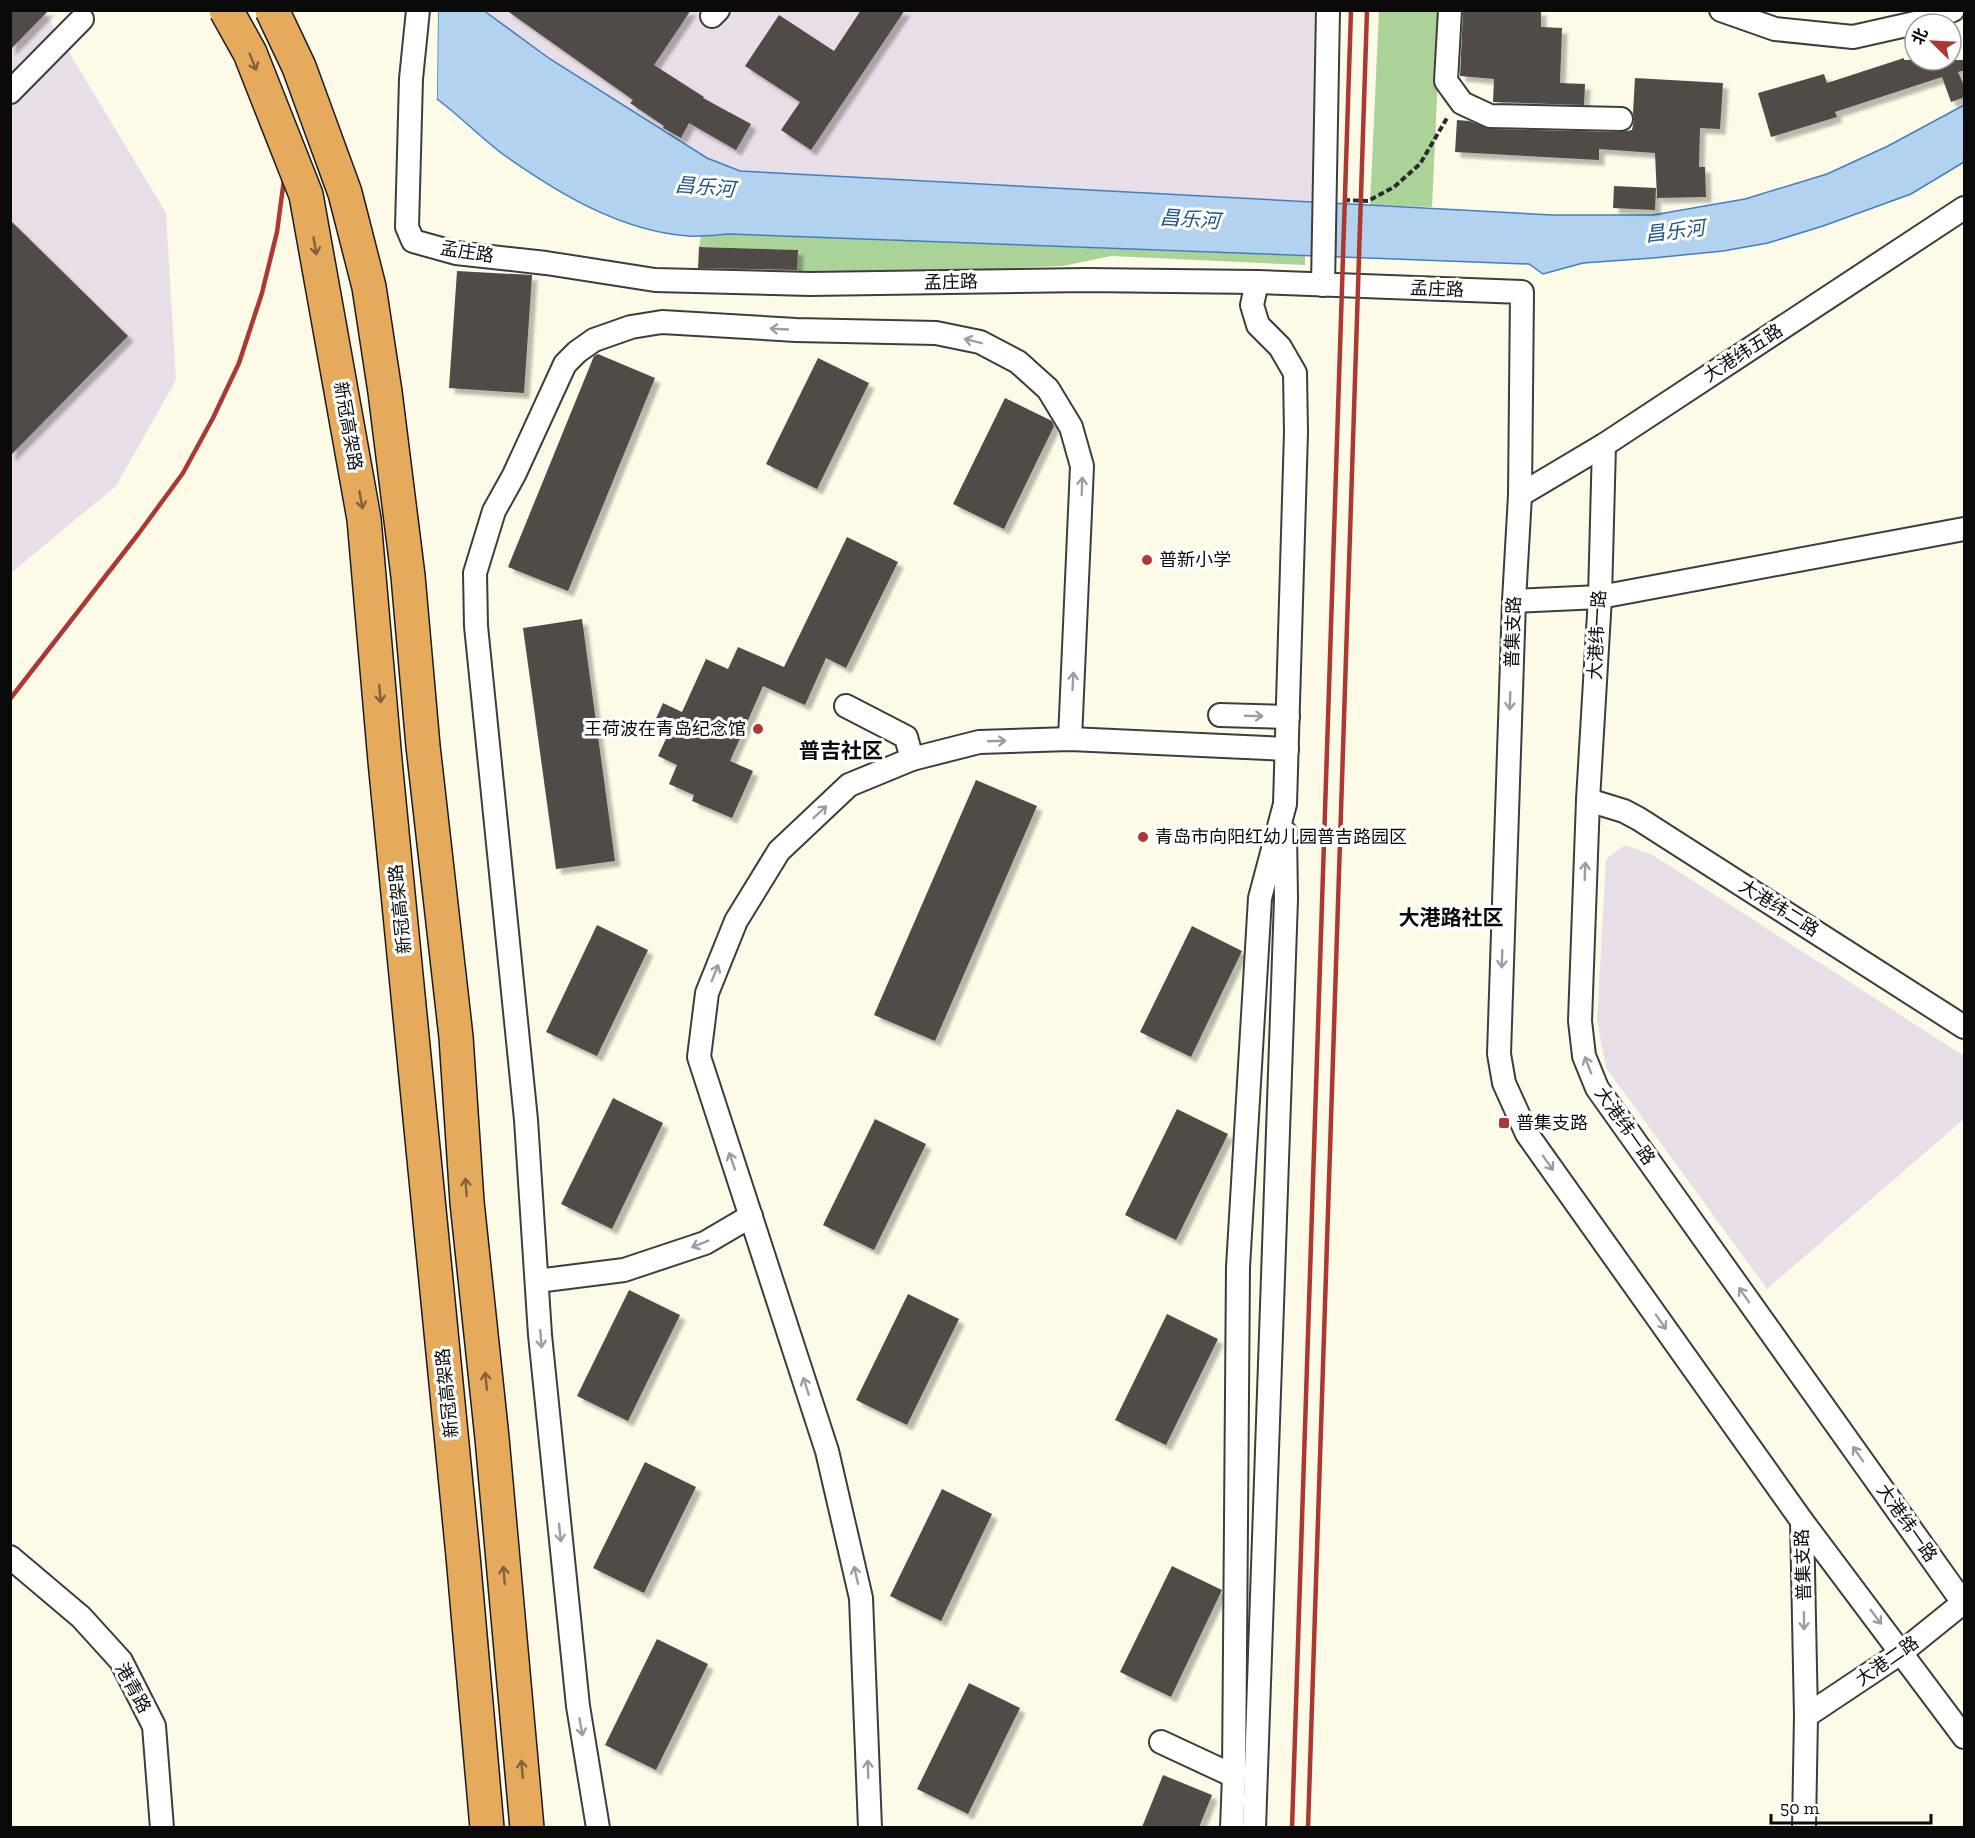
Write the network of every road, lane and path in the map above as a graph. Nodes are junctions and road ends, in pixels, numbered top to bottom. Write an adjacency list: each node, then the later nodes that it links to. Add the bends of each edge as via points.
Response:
1 (226, 10): 41 (highway, 新冠高架路, one-way to 41, bridge, via 250,54 306,195 364,519)
2 (272, 10): 42 (highway, one-way to 2, bridge, via 467,1202 456,1037 385,392 369,287 345,193 298,67)
3 (418, 10): 14 (street, 孟庄路, via 411,79 407,227 413,241 456,253 655,280 810,284)
4 (1328, 10): 12 (street)
5 (1450, 10): 10 (street, via 1446,81)
6 (1721, 10): 7 (street, via 1775,29 1853,37 1932,19)
7 (1953, 10)
8 (82, 19): 9 (street)
9 (10, 92)
10 (1457, 96): 11 (street, via 1462,103 1490,116); 12 (path, via 1420,164 1394,187 1368,201)
11 (1621, 119)
12 (1325, 201): 15 (street)
13 (1965, 208): 16 (street, 大港纬五路)
14 (1257, 282): 15 (street, 孟庄路); 23 (street, via 1252,305 1258,325 1280,347 1294,373 1296,432)
15 (1323, 285): 17 (street, 孟庄路, via 1521,292)
16 (1604, 445): 17 (street, 大港纬五路); 19 (street, 大港纬一路)
17 (1520, 495): 20 (street, 普集支路)
18 (1965, 530): 19 (street)
19 (1600, 597): 20 (street); 27 (street, 大港纬一路)
20 (1514, 601): 32 (street, 普集支路, one-way to 32, via 1499,1054 1504,1083 1527,1134)
21 (846, 706): 26 (street, via 906,737)
22 (1220, 715): 23 (street, one-way to 23)
23 (1288, 717): 25 (street)
24 (1070, 739): 25 (street); 26 (street, one-way to 24, via 979,742); 31 (street, one-way to 31, via 1082,466 1071,427 1048,389 1018,362 980,342 936,333 662,322 631,327 594,340 565,364 494,511 475,573 476,626 526,1120)
25 (1287, 749): 28 (street)
26 (912, 759): 30 (street, one-way to 26, via 699,1057 707,993 736,921 779,851 849,785)
27 (1588, 800): 29 (street, 大港纬二路, via 1639,819); 34 (street, 大港纬一路, one-way to 27, via 1597,1088 1584,1056 1580,1021)
28 (1285, 804): 39 (street, via 1260,898 1239,1255); 46 (street, via 1286,899)
29 (1965, 1026)
30 (751, 1216): 31 (street, one-way to 31, via 705,1243 624,1270); 44 (street, one-way to 30, via 861,1598 827,1451)
31 (537, 1281): 43 (street, one-way to 43, via 578,1706)
32 (1802, 1521): 35 (street, one-way to 35); 36 (street, 普集支路, one-way to 36)
33 (10, 1557): 40 (street, 港青路, via 81,1617 121,1661 154,1726)
34 (1964, 1603): 35 (street, 大港二路)
35 (1902, 1652): 36 (street, 大港二路); 37 (street)
36 (1806, 1716): 47 (street, 普集支路)
37 (1965, 1737)
38 (1161, 1742): 39 (street)
39 (1233, 1776): 45 (street)
40 (162, 1827)
41 (487, 1827)
42 (527, 1827)
43 (598, 1827)
44 (870, 1827)
45 (1232, 1827)
46 (1254, 1827)
47 (1804, 1827)

